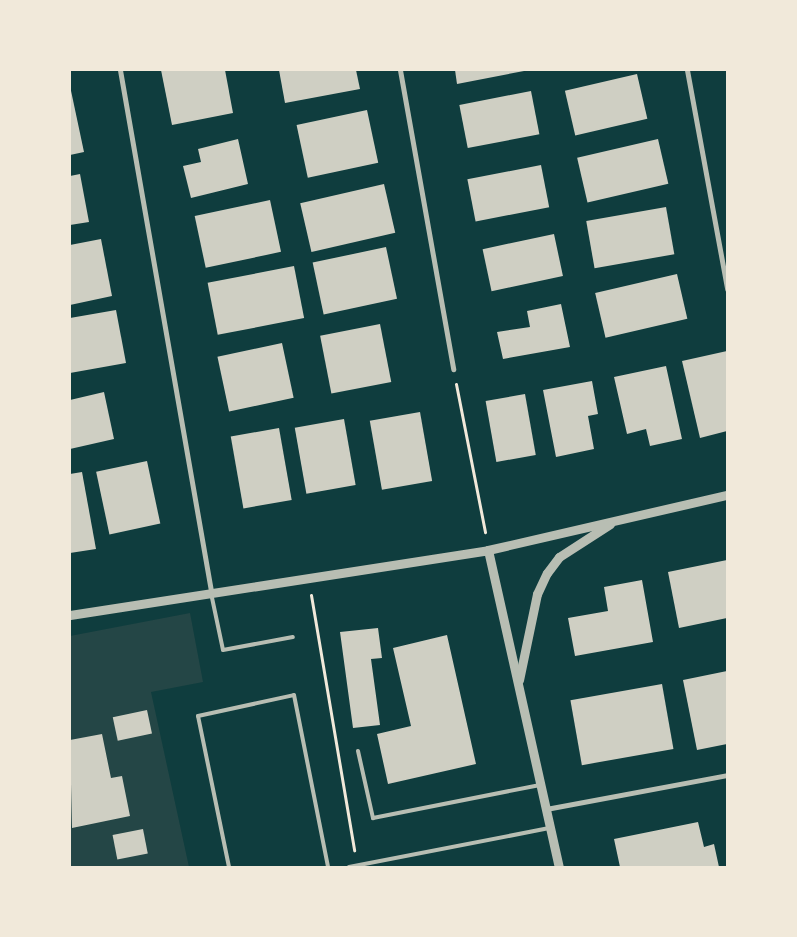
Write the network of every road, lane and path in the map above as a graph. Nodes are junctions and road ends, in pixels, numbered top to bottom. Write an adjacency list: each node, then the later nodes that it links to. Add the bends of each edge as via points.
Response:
1 (120, 70): 10 (street)
2 (400, 70): 5 (street)
3 (687, 70): 4 (street)
4 (727, 289)
5 (453, 369): 8 (path)
6 (727, 495): 7 (street)
7 (615, 521): 8 (street); 13 (street, via 559,557 547,573 537,594)
8 (488, 550): 9 (street); 13 (street)
9 (308, 577): 10 (street); 19 (path)
10 (211, 591): 11 (street); 12 (lane, via 222,650)
11 (70, 615)
12 (293, 637)
13 (518, 682): 16 (street)
14 (358, 751): 16 (lane, via 373,818)
15 (727, 775): 17 (street)
16 (540, 785): 17 (street)
17 (546, 809): 18 (street)
18 (549, 828): 19 (lane); 23 (street)
19 (357, 865): 22 (lane)
20 (229, 867): 21 (lane, via 198,716 294,696)
21 (328, 867)
22 (348, 867)
23 (559, 867)

